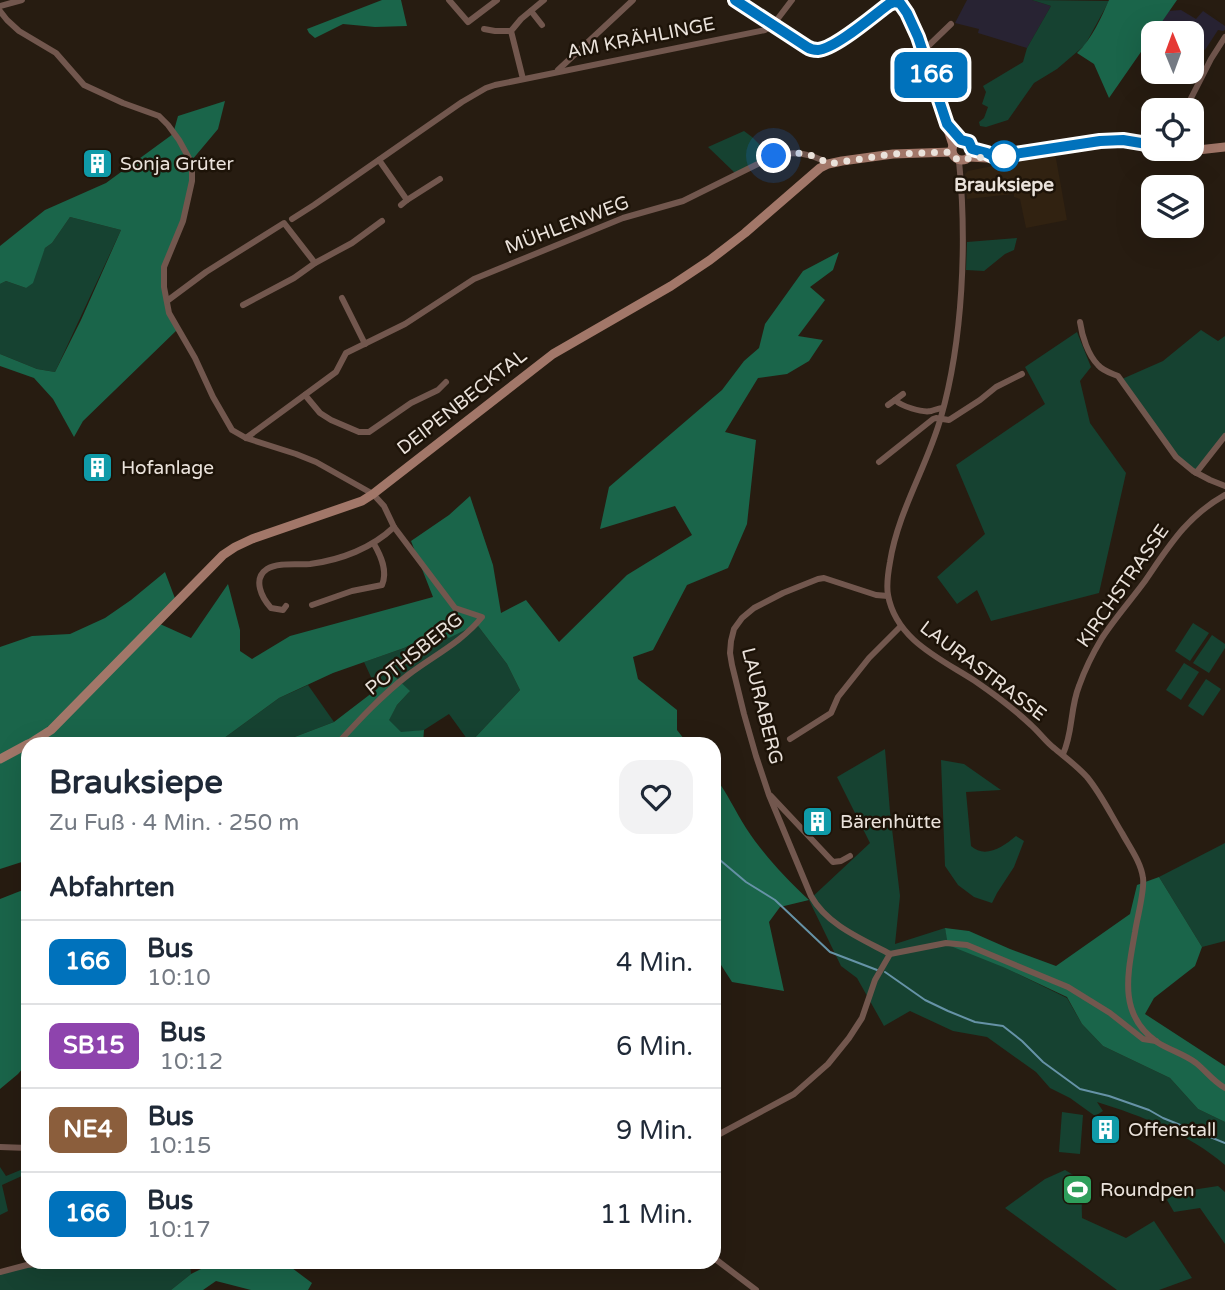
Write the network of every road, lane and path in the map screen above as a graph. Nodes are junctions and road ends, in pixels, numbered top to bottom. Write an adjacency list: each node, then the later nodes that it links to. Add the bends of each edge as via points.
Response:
1 (22, 0): 9 (street)
2 (449, 0): 3 (street, via 468,22)
3 (497, 0)
4 (544, 0): 10 (street)
5 (633, 0): 18 (street)
6 (734, 0): 13 (main road)
7 (792, 0): 13 (street)
8 (891, 1): 13 (main road, via 861,26 818,50); 17 (main road, via 905,9)
9 (0, 9): 34 (street, via 19,31 56,53 84,85 159,116 179,140 190,160 192,181 181,229 164,267)
10 (531, 11): 12 (street); 15 (street)
11 (951, 24): 17 (street)
12 (542, 25)
13 (773, 25): 18 (street, AM KRÄHLINGE)
14 (484, 29): 15 (street)
15 (510, 30): 19 (street)
16 (1225, 37): 20 (street)
17 (923, 51): 22 (main road)
18 (556, 71): 19 (street, AM KRÄHLINGE)
19 (523, 79): 26 (street, AM KRÄHLINGE, via 478,92)
20 (1191, 98)
21 (1141, 143): 25 (main road, via 1100,141 987,158)
22 (955, 146): 25 (main road, via 969,142); 27 (main road); 28 (main road, DEIPENBECKTAL)
23 (1225, 147): 24 (main road)
24 (1204, 149)
25 (971, 153): 27 (main road, via 967,160)
26 (379, 160): 29 (street, via 404,202); 30 (street, AM KRÄHLINGE)
27 (959, 161): 44 (street, LAURASTRASSE, via 962,267 958,328)
28 (828, 164): 37 (street, MÜHLENWEG, via 803,154 774,156 683,201 623,218 474,279); 51 (main road, DEIPENBECKTAL, via 710,260 553,354)
29 (440, 178)
30 (292, 219)
31 (382, 221): 32 (street)
32 (315, 263): 34 (street, via 284,223); 35 (street)
33 (342, 298): 37 (street)
34 (167, 301): 47 (street, via 172,321 228,424)
35 (243, 305)
36 (1080, 322): 49 (street, via 1097,364 1118,376 1165,443)
37 (365, 344): 41 (street, MÜHLENWEG, via 346,353 337,372)
38 (1022, 374): 45 (street, via 957,416)
39 (446, 382): 41 (street, via 369,432 359,432 320,413)
40 (903, 394): 42 (street)
41 (305, 395): 47 (street, MÜHLENWEG)
42 (895, 400): 43 (street); 44 (street, via 898,405 928,412)
43 (888, 405)
44 (943, 408): 45 (street, LAURASTRASSE)
45 (941, 418): 48 (street, via 933,419); 55 (street, LAURASTRASSE, via 897,529)
46 (1225, 436): 49 (street)
47 (246, 438): 51 (street, via 316,462)
48 (879, 462)
49 (1196, 473): 50 (street)
50 (1225, 486)
51 (373, 494): 53 (street); 59 (main road, DEIPENBECKTAL, via 229,551)
52 (1225, 495): 63 (street, KIRCHSTRASSE, via 1190,520 1103,636 1074,698)
53 (394, 527): 54 (street); 60 (street, POTHSBERG, via 455,608 482,618 466,635 395,686)
54 (374, 544): 56 (street, via 384,569 382,585); 57 (street, via 324,561 267,569 259,582 262,596 271,608 283,610)
55 (888, 596): 58 (street, LAURASTRASSE); 65 (street, LAURABERG, via 818,579 768,600 734,629 732,665)
56 (312, 605)
57 (286, 606)
58 (901, 626): 61 (street, via 869,658 831,713); 63 (street, LAURASTRASSE, via 929,652 991,692)
59 (40, 737)
60 (344, 737)
61 (790, 739)
62 (21, 748): 64 (main road, DEIPENBECKTAL)
63 (1063, 754): 68 (street, LAURASTRASSE, via 1090,780 1142,872 1128,995 1137,1023)
64 (0, 759)
65 (769, 795): 66 (street, LAURABERG, via 833,862); 67 (street, LAURABERG, via 815,903 845,930)
66 (850, 856)
67 (890, 954): 68 (street, via 946,943 967,944 1068,987 1143,1039); 70 (street, via 875,979 862,1018 828,1064 794,1094)
68 (1156, 1041): 69 (street, LAURASTRASSE, via 1196,1064)
69 (1225, 1088)
70 (721, 1133)
71 (0, 1147): 72 (street)
72 (21, 1148)
73 (721, 1263): 76 (street)
74 (21, 1267): 75 (street)
75 (0, 1272)
76 (756, 1290)

